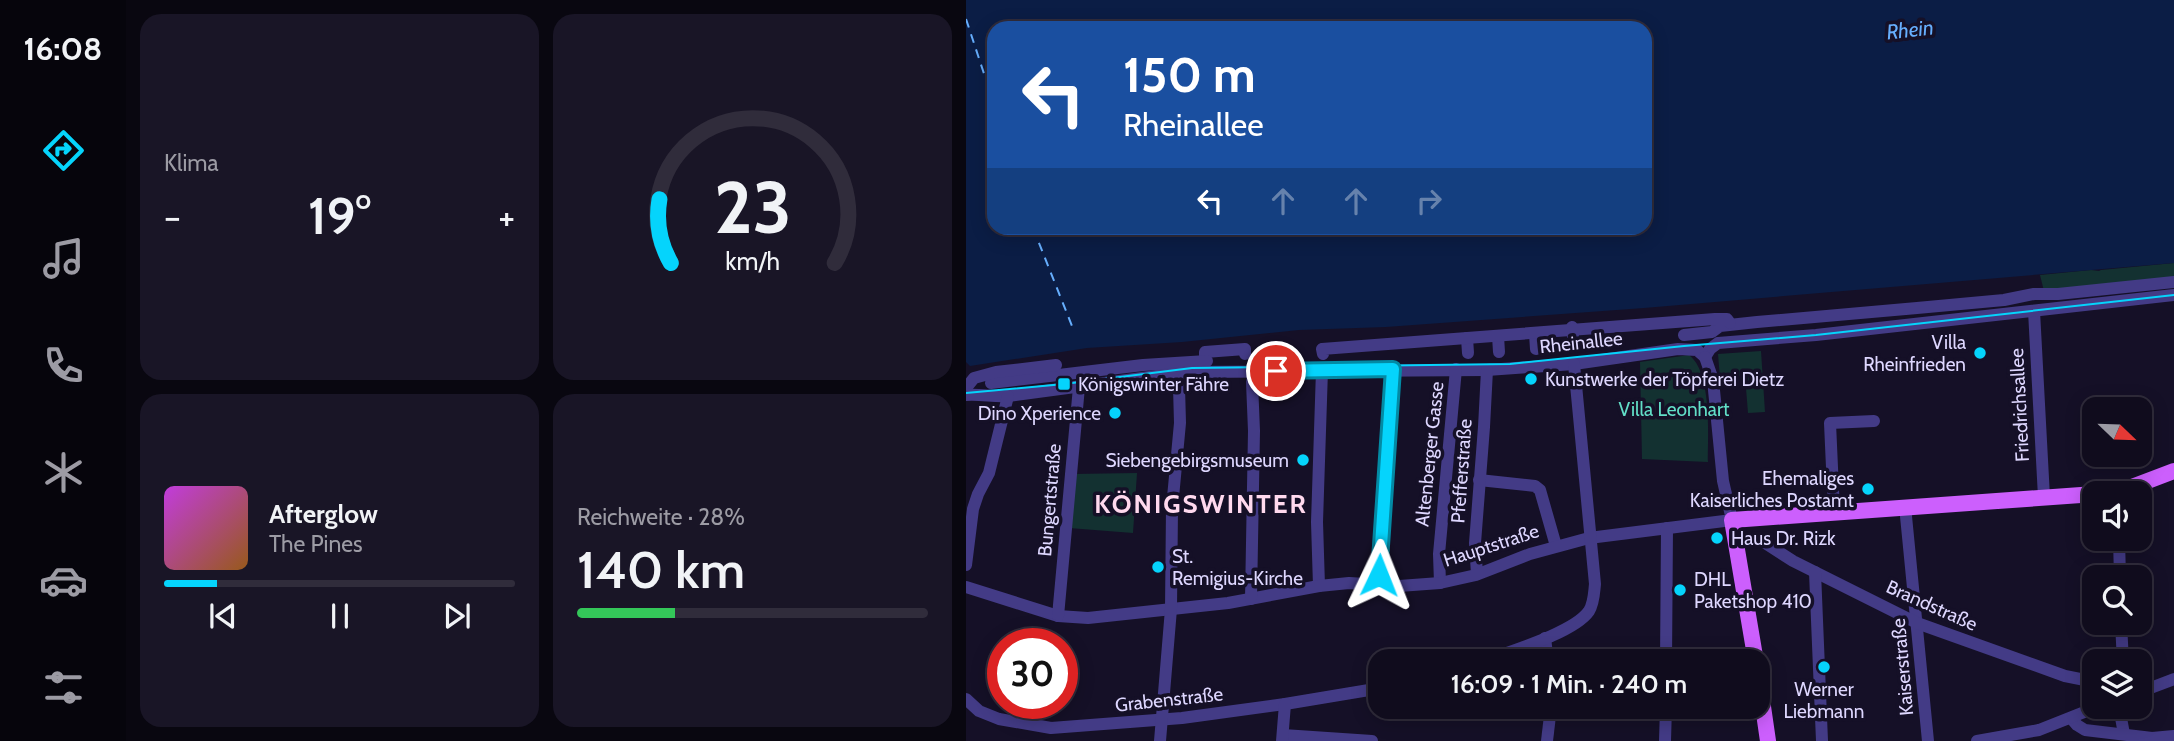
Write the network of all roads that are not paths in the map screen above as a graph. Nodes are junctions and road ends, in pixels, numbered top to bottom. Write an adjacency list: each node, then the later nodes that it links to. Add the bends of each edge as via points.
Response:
1 (2174, 282): 3 (street, via 2058,294)
2 (2174, 295): 3 (street)
3 (2034, 302): 4 (street, via 2004,300); 16 (street, via 1816,335 1718,343); 36 (street, Friedrichsallee)
4 (1715, 324): 5 (street, via 1645,327 1610,334); 7 (street, via 1712,332)
5 (1572, 329): 6 (street); 10 (street)
6 (1535, 334): 8 (street); 11 (street)
7 (1684, 335)
8 (1498, 336): 9 (street); 13 (street)
9 (1467, 338): 12 (street); 15 (street)
10 (1574, 346)
11 (1536, 349)
12 (1322, 350)
13 (1499, 352)
14 (1245, 354): 18 (street, via 1245,349 1205,352 1206,359)
15 (1468, 354)
16 (1705, 357): 17 (street, Rheinallee, via 1697,350 1678,349); 35 (street, via 1713,380)
17 (1574, 364): 22 (street, Rheinallee); 43 (street)
18 (1185, 367): 23 (street, Rheinallee); 24 (street, Rheinallee); 25 (street, Rheinallee); 55 (street, via 1179,387)
19 (1393, 369): 20 (street, Rheinallee); 21 (street, Rheinallee); 51 (street)
20 (1456, 369): 22 (street, Rheinallee); 50 (street, Altenberger Gasse, via 1438,554)
21 (1322, 370): 23 (street, Rheinallee); 52 (street)
22 (1486, 370): 32 (street, Pfefferstraße)
23 (1254, 371): 54 (street)
24 (991, 378): 26 (street, Rheinallee, via 974,378); 27 (street, via 981,384)
25 (1079, 387): 29 (street, Rheinallee); 56 (street, Bungertstraße)
26 (966, 388)
27 (982, 394): 28 (street, Rheinallee); 29 (street, Rheinallee)
28 (966, 396)
29 (1008, 396): 47 (street, via 989,473 973,509)
30 (1874, 421): 38 (street, via 1830,423)
31 (2174, 471): 33 (main road)
32 (1479, 481): 45 (street, via 1535,486); 49 (street, Pfefferstraße)
33 (2148, 481)
34 (2082, 495): 36 (main road, Hauptstraße)
35 (1726, 496): 40 (street); 41 (street, via 1716,514)
36 (2044, 497): 37 (main road, Hauptstraße)
37 (1905, 506): 38 (main road, Hauptstraße); 57 (street, Kaiserstraße)
38 (1834, 512): 39 (main road, Hauptstraße)
39 (1754, 518): 40 (main road, Hauptstraße); 46 (main road)
40 (1732, 520): 41 (street, Hauptstraße); 46 (main road)
41 (1698, 524): 42 (street, Hauptstraße)
42 (1667, 528): 43 (street, Hauptstraße); 61 (street)
43 (1589, 538): 45 (street, Hauptstraße); 58 (street, via 1595,584 1589,611 1574,625)
44 (1762, 541): 48 (street, Brandstraße)
45 (1556, 546): 49 (street, Hauptstraße)
46 (1739, 551): 62 (main road)
47 (966, 565)
48 (1815, 572): 57 (street, Brandstraße); 85 (street)
49 (1477, 574): 50 (street, Hauptstraße)
50 (1440, 583): 51 (street, Hauptstraße)
51 (1379, 584): 52 (street, Hauptstraße)
52 (1319, 586): 54 (street, Hauptstraße)
53 (966, 587): 56 (street, Hauptstraße)
54 (1251, 599): 55 (street, Hauptstraße)
55 (1171, 609): 56 (street, Hauptstraße, via 1088,618); 70 (street)
56 (1058, 616)
57 (1917, 623): 63 (street, Brandstraße); 86 (street, Kaiserstraße)
58 (1545, 638): 59 (street); 60 (street)
59 (1516, 649)
60 (1546, 649)
61 (1666, 649)
62 (1754, 649)
63 (2082, 679)
64 (2174, 680): 65 (street)
65 (2152, 688)
66 (1368, 690): 68 (street, Grabenstraße)
67 (966, 699): 76 (street, Grabenstraße, via 979,711)
68 (1285, 704): 70 (street, Grabenstraße); 79 (street)
69 (2082, 713): 71 (street)
70 (1162, 718): 76 (street, Grabenstraße); 80 (street)
71 (2071, 718): 77 (street, via 2085,730); 87 (street, via 2039,730)
72 (1550, 719): 82 (street)
73 (1666, 719): 83 (street)
74 (1765, 719): 84 (main road)
75 (2121, 719): 77 (street)
76 (1050, 734)
77 (2124, 734): 78 (street)
78 (2174, 736)
79 (1282, 738): 81 (street)
80 (1160, 741)
81 (1372, 741)
82 (1548, 741)
83 (1665, 741)
84 (1768, 741)
85 (1822, 741)
86 (1928, 741)
87 (1977, 741)

